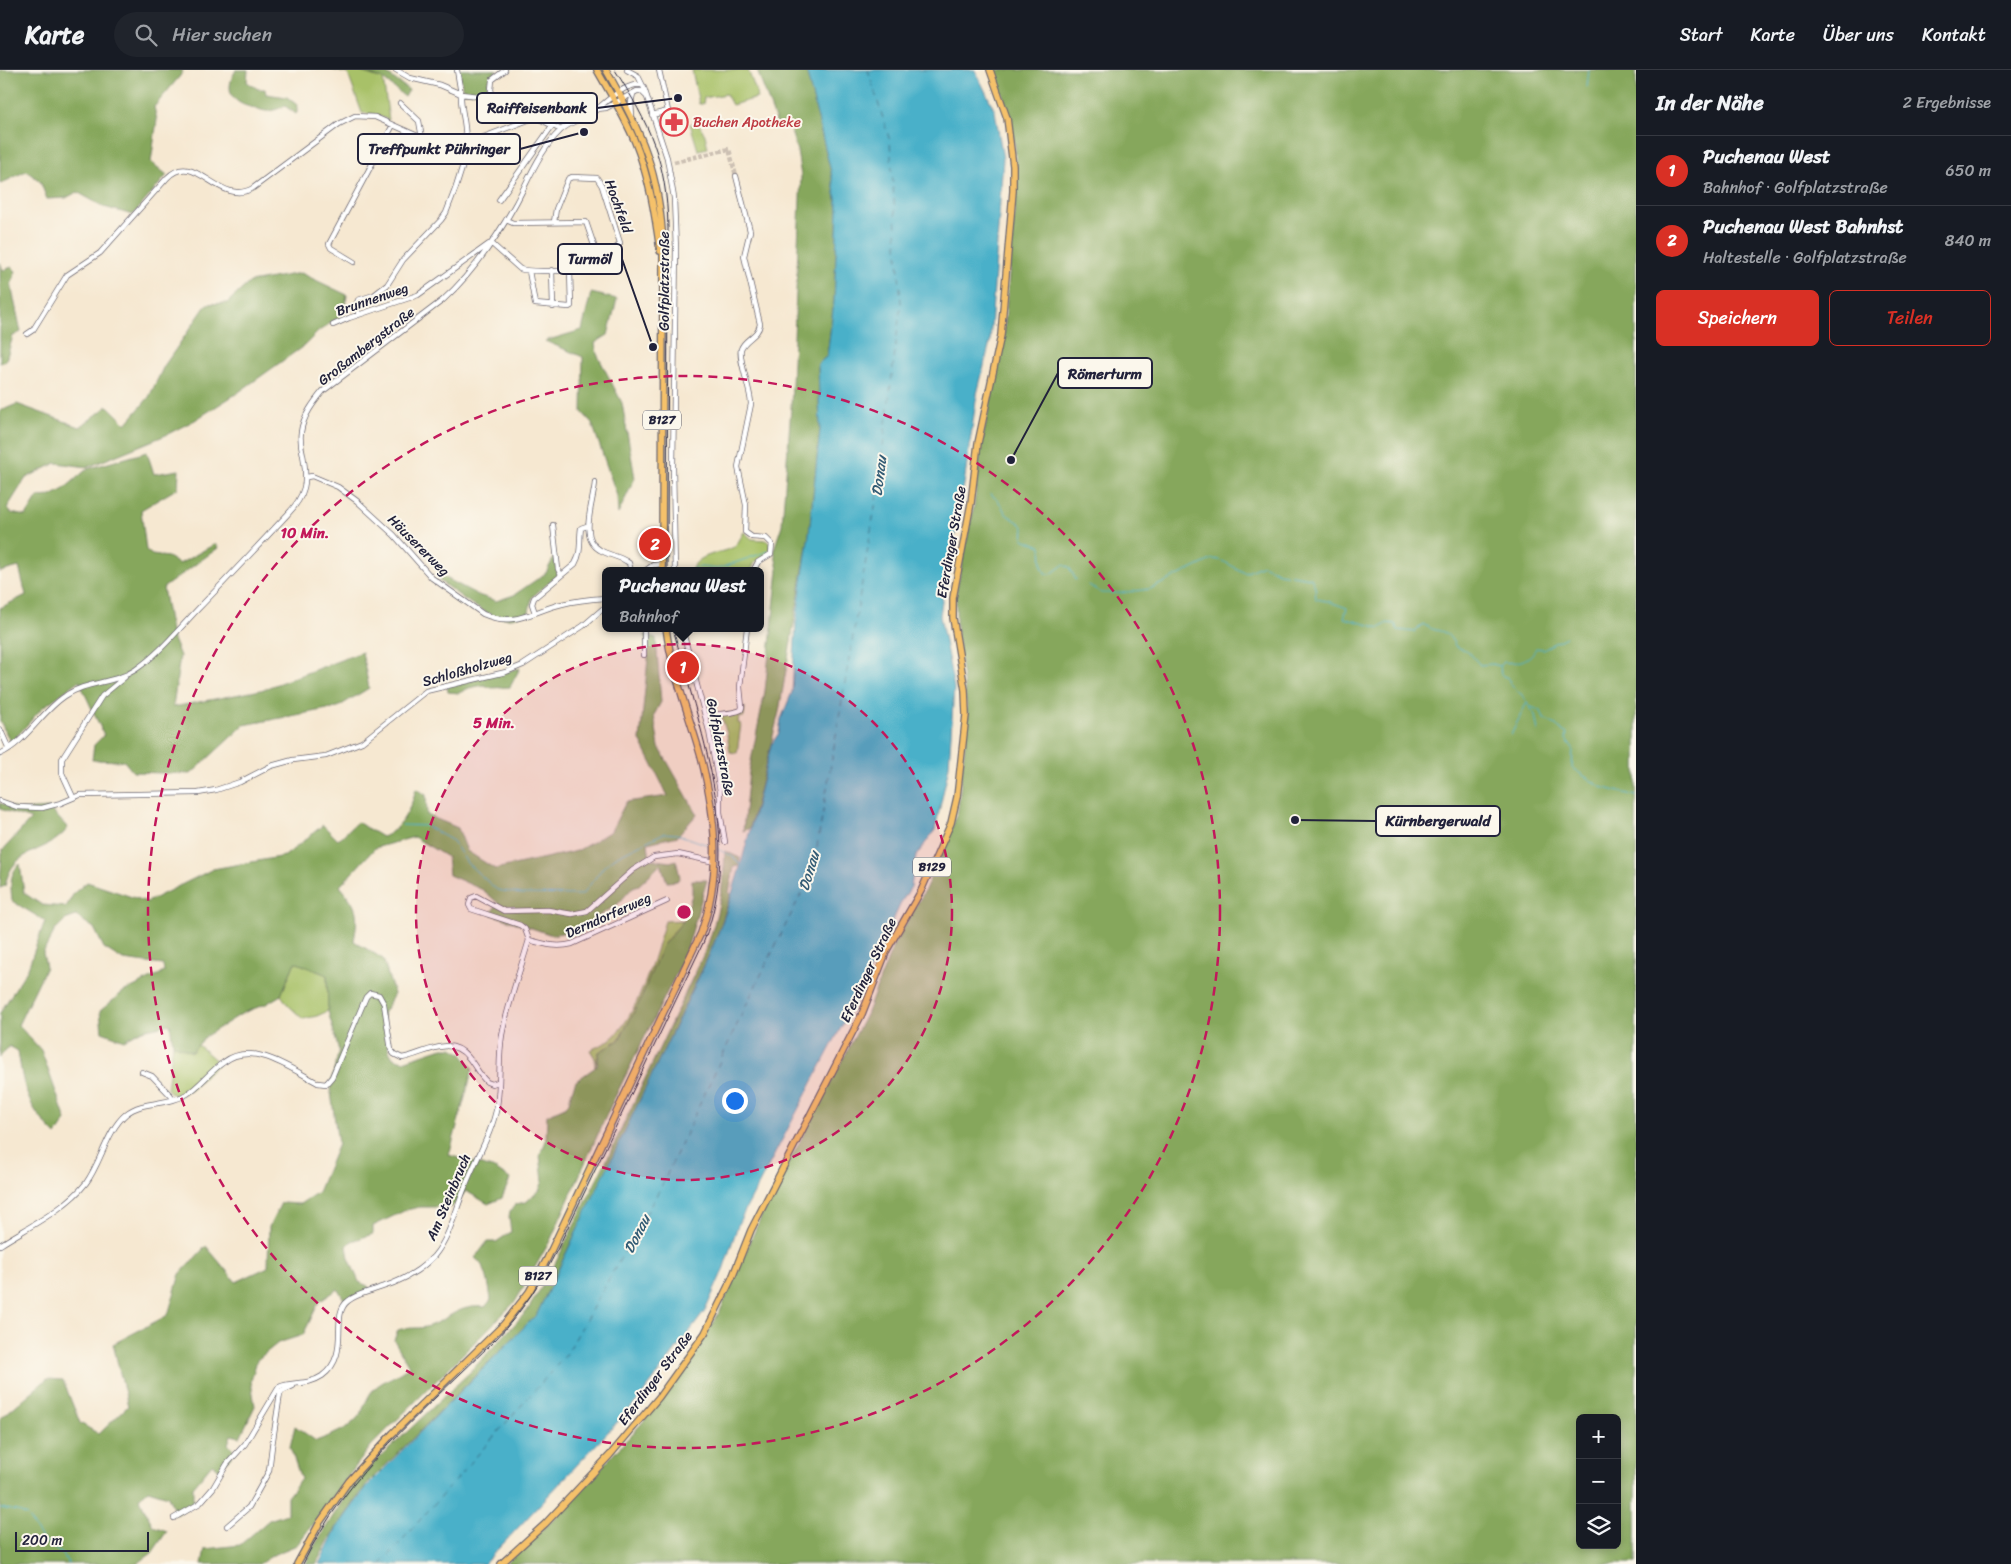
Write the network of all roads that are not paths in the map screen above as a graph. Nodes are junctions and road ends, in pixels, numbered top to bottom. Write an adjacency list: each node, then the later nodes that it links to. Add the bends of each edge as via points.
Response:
1 (396, 70): 12 (street, via 410,78)
2 (457, 70): 12 (street)
3 (505, 70): 13 (street, via 492,80)
4 (597, 70): 14 (main road, B127)
5 (606, 70): 10 (main road, B127)
6 (627, 70): 9 (street, via 638,76)
7 (659, 70): 20 (street, via 668,111)
8 (990, 70): 80 (main road, Eferdinger Straße / B129, via 1007,118 1013,191 1001,335 978,443 971,503 953,598 966,715 951,823 921,891 887,950 862,1014 751,1230 705,1333 623,1441 546,1524)
9 (642, 85): 10 (street); 15 (street, Golfplatzstraße)
10 (619, 92): 14 (street); 16 (main road, B127)
11 (634, 92): 15 (street, via 641,91); 16 (street); 22 (street)
12 (461, 94): 13 (street); 27 (street)
13 (493, 96): 21 (street, via 524,103)
14 (612, 96): 18 (main road, B127); 19 (street, Großambergstraße)
15 (647, 97): 20 (street, Golfplatzstraße)
16 (622, 99): 18 (street); 22 (main road, B127)
17 (400, 103): 26 (street, via 419,121)
18 (616, 103): 19 (street, Großambergstraße); 37 (main road, B127, via 648,181)
19 (596, 110): 25 (street, Großambergstraße)
20 (652, 115): 50 (street, Golfplatzstraße, via 671,163 675,214)
21 (536, 117): 24 (street); 27 (street)
22 (632, 117): 37 (main road, B127, via 647,151 658,194)
23 (393, 125): 26 (street); 33 (street, via 329,244); 42 (street, via 368,116 349,118 243,192 226,190 191,170 173,172 100,254 67,275 33,330)
24 (552, 126): 25 (street); 29 (street)
25 (560, 130): 30 (street, Großambergstraße)
26 (422, 138): 27 (street, via 446,145)
27 (467, 143): 40 (street, via 468,149 446,213 403,260 387,285 374,295 358,300)
28 (736, 176): 51 (street, via 750,231 744,256 760,324 756,334 740,352 751,404 738,473 746,505 745,531 752,537 768,539 773,549)
29 (499, 200)
30 (506, 220): 31 (street); 32 (street, Großambergstraße)
31 (554, 222): 34 (street, via 586,222); 34 (street, Hochfeld, via 568,179 594,177 600,180 620,243)
32 (492, 244): 38 (street, via 520,270); 40 (street, Brunnenweg, via 486,245 418,296); 43 (street, Großambergstraße, via 460,285 335,380 315,401 301,433)
33 (354, 262)
34 (600, 263): 36 (street, via 589,269)
35 (552, 270): 36 (street); 38 (street); 39 (street)
36 (570, 270): 39 (street, via 571,306)
37 (663, 270): 49 (main road, B127)
38 (529, 271): 39 (street, via 535,304)
39 (553, 307)
40 (359, 315): 41 (street, Brunnenweg)
41 (333, 325)
42 (27, 334)
43 (307, 477): 55 (street, Häusererweg, via 312,476 346,492 394,535 432,578 483,614 511,620); 61 (street, Großambergstraße, via 303,493 291,511 166,643)
44 (595, 482): 46 (street)
45 (553, 525): 52 (street)
46 (588, 526): 47 (street, via 597,549 626,560); 52 (street, via 581,528 578,560)
47 (630, 567)
48 (650, 567): 49 (street)
49 (662, 567)
50 (675, 567)
51 (755, 567)
52 (561, 575): 55 (street, via 534,598)
53 (602, 598): 55 (street, Häusererweg, via 572,602)
54 (602, 609): 66 (street, Schloßholzweg, via 583,626 523,665 426,691 371,736 334,754 271,766 216,790)
55 (535, 613)
56 (644, 632): 60 (street)
57 (667, 632): 69 (main road, B127, via 672,664 710,799)
58 (683, 632): 62 (street, Golfplatzstraße)
59 (746, 632): 62 (street, via 740,684 742,707 737,712)
60 (644, 655)
61 (128, 674): 64 (street, Großambergstraße, via 84,686 68,694); 66 (street, via 102,696 62,759 62,773)
62 (705, 716): 68 (street, Golfplatzstraße, via 720,791)
63 (0, 729): 64 (street)
64 (9, 749): 65 (street, Großambergstraße)
65 (0, 754)
66 (73, 798): 67 (street, Schloßholzweg, via 42,808 17,807)
67 (0, 801)
68 (725, 842)
69 (715, 859): 71 (street, via 678,854 654,857 633,870 587,911 572,914 548,910 504,911 476,896 471,898 469,905 472,908 520,925); 79 (main road, B127, via 712,898 698,942 529,1292 499,1329 358,1469 329,1507)
70 (667, 901): 71 (street, Derndorferweg, via 567,946)
71 (529, 940): 73 (street, Am Steinbruch, via 502,1034)
72 (142, 1072): 74 (street, via 152,1076)
73 (498, 1082): 74 (street, via 487,1082 456,1046 437,1047 402,1058 394,1054 384,1004 379,995 370,993 326,1084 269,1058 243,1054 228,1058 193,1090); 76 (street, Am Steinbruch, via 495,1116 456,1212 434,1256 411,1276 349,1300 341,1313 335,1361 320,1377)
74 (174, 1100): 75 (street, via 141,1106 126,1114 75,1196)
75 (0, 1245)
76 (295, 1385): 77 (street, Am Steinbruch, via 279,1387 245,1444 227,1464 213,1488 200,1503); 78 (street, via 280,1394 270,1471 249,1507)
77 (174, 1518)
78 (227, 1526)
79 (297, 1564)
80 (501, 1564)

